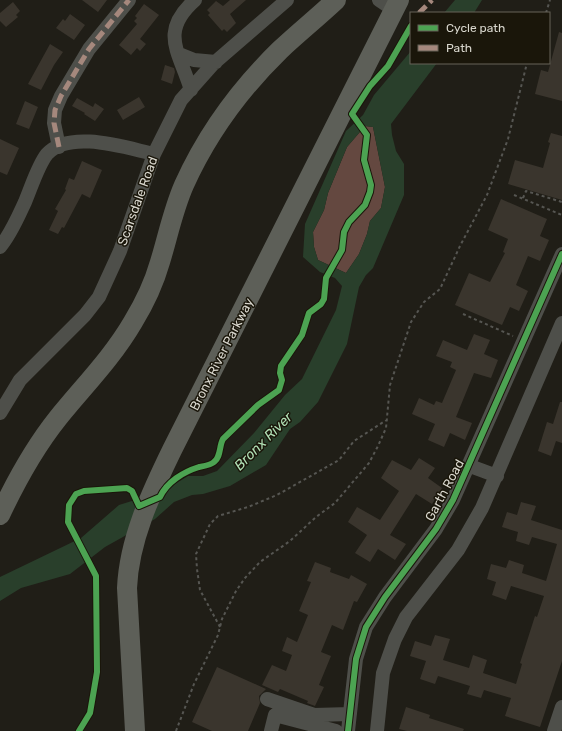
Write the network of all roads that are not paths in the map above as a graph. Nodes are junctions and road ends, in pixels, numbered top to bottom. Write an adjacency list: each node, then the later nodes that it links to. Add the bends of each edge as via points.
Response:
1 (128, 0): 9 (street, via 89,49 60,96 54,123)
2 (195, 0): 6 (street, via 182,14 174,30 174,41)
3 (287, 0): 7 (street, Scarsdale Road)
4 (336, 0): 17 (highway, via 266,64 215,130 184,186 160,264 134,322 112,355 46,434 23,470)
5 (391, 3): 21 (highway, Bronx River Parkway, via 172,450 138,529 127,588)
6 (179, 54): 7 (street, via 194,60); 8 (street)
7 (216, 62): 8 (street, Scarsdale Road)
8 (191, 90): 10 (street, Scarsdale Road, via 172,115)
9 (59, 147): 10 (street, via 86,141); 11 (street, via 47,154)
10 (154, 154): 14 (street, Scarsdale Road, via 120,251 99,297 85,315 20,380)
11 (0, 248)
12 (562, 254): 15 (street, Garth Road)
13 (562, 323): 16 (street)
14 (0, 413)
15 (470, 466): 16 (street); 20 (street, Garth Road, via 445,515 366,627 356,659)
16 (497, 476): 25 (street, via 468,533 406,617 394,639 384,673)
17 (0, 515)
18 (267, 699): 20 (street, via 314,715)
19 (562, 707): 26 (street)
20 (350, 714): 24 (street, Garth Road)
21 (135, 731)
22 (271, 731): 23 (street, via 275,714)
23 (336, 731)
24 (348, 731)
25 (378, 731)
26 (554, 731)

